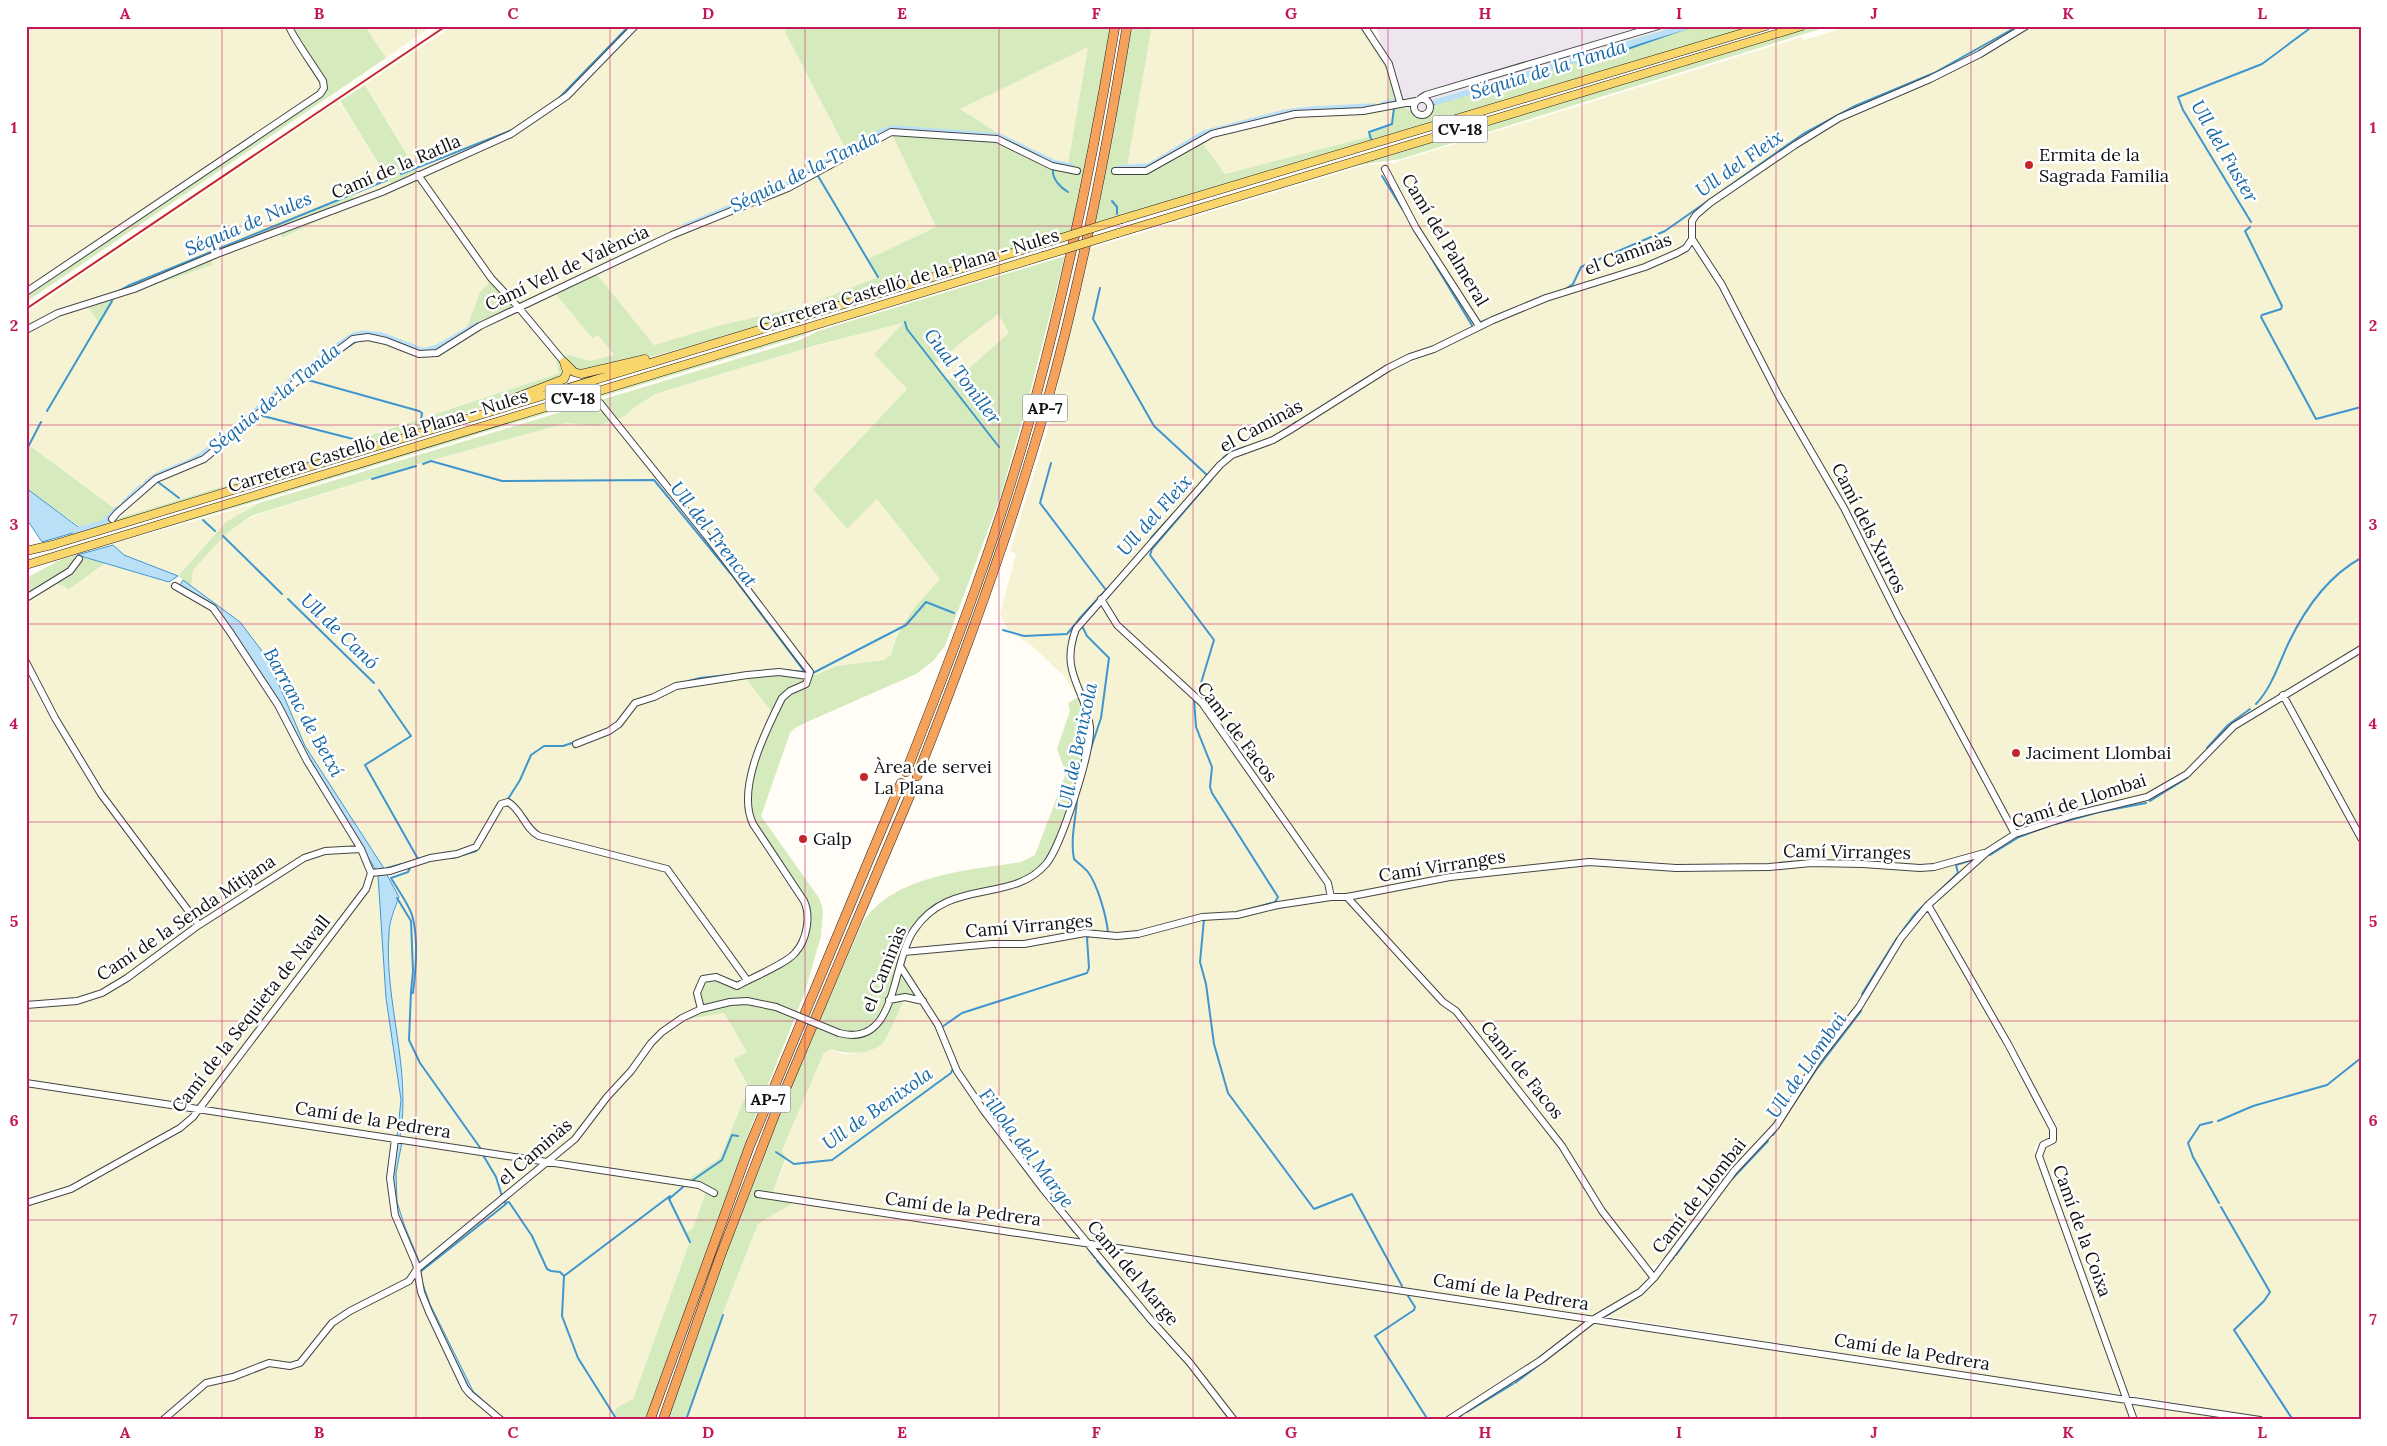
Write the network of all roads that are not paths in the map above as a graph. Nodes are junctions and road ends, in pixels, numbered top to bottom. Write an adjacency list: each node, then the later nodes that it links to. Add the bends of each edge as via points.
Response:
1 (289, 26): 20 (street, via 323,80 324,88 320,94)
2 (635, 26): 18 (street, Camí de la Ratlla, via 554,106 511,134)
3 (1115, 26): 40 (highway, AP-7, via 1081,211 1035,402 954,651)
4 (1127, 26): 41 (highway, AP-7, via 1091,222 1046,405 964,657)
5 (1364, 26): 12 (street, via 1389,64)
6 (1658, 26): 10 (street)
7 (1766, 26): 24 (main road, Carretera Castelló de la Plana - Nules / CV-18, bridge)
8 (1802, 26): 31 (main road, Carretera Castelló de la Plana - Nules / CV-18, bridge)
9 (2026, 26): 19 (street, el Caminàs, via 1930,79 1839,118 1795,145 1710,202 1692,221)
10 (1441, 91): 11 (street); 13 (street)
11 (1418, 100): 12 (street); 13 (street); 14 (street)
12 (1400, 102): 14 (street); 17 (street, via 1363,111 1295,114 1207,136 1146,171)
13 (1429, 103): 14 (street, via 1430,110 1426,114 1418,114)
14 (1414, 110)
15 (1385, 169): 22 (street, Camí del Palmeral, via 1416,228)
16 (1077, 171): 21 (street, Camí Vell de València, via 1052,166 997,139 891,132 788,188 672,235)
17 (1115, 171)
18 (418, 175): 21 (street, via 491,278); 23 (street, Camí de la Ratlla, via 134,289 58,313)
19 (1692, 239): 22 (street, el Caminàs, via 1686,248 1645,268 1546,298); 44 (street, Camí dels Xurros, via 1722,285 1779,396 1844,508 1898,616)
20 (26, 292)
21 (519, 308): 25 (street); 28 (street, Camí Vell de València, via 480,326 445,349 429,354 419,354 378,338 360,336 353,339 204,458 156,479)
22 (1479, 326): 34 (street, el Caminàs, via 1388,368 1273,440 1232,455)
23 (26, 330)
24 (745, 334): 25 (main road, CV-18, via 589,374 574,372); 27 (main road, Carretera Castelló de la Plana - Nules / CV-18)
25 (564, 362): 27 (main road, CV-18, via 567,376 555,384)
26 (600, 403): 37 (street, via 810,672)
27 (365, 450): 29 (main road, Carretera Castelló de la Plana - Nules / CV-18, via 52,545)
28 (112, 519)
29 (26, 550)
30 (79, 559): 33 (street, via 70,571)
31 (26, 565)
32 (175, 586): 46 (street, via 213,608 230,632 278,705 304,756)
33 (26, 598)
34 (1101, 599): 49 (street, Camí de Facos, via 1117,625 1202,703 1328,883); 53 (street, el Caminàs, via 1084,618 1072,639 1072,676 1086,708 1089,738 1069,810 1047,863 1025,880 958,896 933,910 912,932)
35 (2361, 649): 38 (street, Camí de Llombai)
36 (26, 662): 52 (street, via 101,794)
37 (808, 676): 39 (street, via 779,672 747,674 676,686 635,703 619,724 609,731); 55 (street, via 806,684 782,698 752,769 748,788 751,819 804,901 809,918 795,954)
38 (2283, 695): 44 (street, Camí de Llombai, via 2234,726 2187,774 2156,793); 45 (street)
39 (576, 744)
40 (906, 772)
41 (917, 776)
42 (901, 783): 74 (highway, AP-7, via 743,1162)
43 (912, 788): 75 (highway, AP-7, via 749,1181)
44 (2016, 834): 47 (street, Camí de Llombai)
45 (2361, 838)
46 (361, 849): 48 (street); 52 (street, Camí de la Senda Mitjana, via 325,851 304,858)
47 (1987, 852): 50 (street, Camí Virranges, via 1920,868 1811,863 1676,868 1589,862 1450,877); 51 (street, Camí de Llombai)
48 (371, 873): 55 (street, via 390,871 428,858 474,848 501,804 508,802 539,836 667,869); 61 (street, Camí de la Sequieta de Navall, via 366,888)
49 (1332, 896): 50 (street, Camí Virranges); 53 (street, Camí Virranges, via 1237,915 1202,917 1138,934 1085,933 1024,944)
50 (1347, 897): 69 (street, Camí de Facos, via 1443,1002 1456,1012 1562,1146 1602,1211)
51 (1928, 905): 69 (street, Camí de Llombai, via 1901,938 1859,1006 1818,1060 1776,1126 1734,1171); 71 (street, Camí de la Coixa, via 2053,1129 2053,1140 2043,1145 2039,1156)
52 (199, 925): 58 (street, Camí de la Senda Mitjana, via 102,993 77,1001)
53 (904, 952): 54 (street, el Caminàs)
54 (900, 966): 56 (street, el Caminàs); 57 (street, Camí del Marge)
55 (747, 980): 59 (street, via 737,986 716,977 703,979 698,993)
56 (889, 1000): 57 (street, via 905,997); 59 (street, el Caminàs, bridge, via 878,1025 862,1036 839,1033 776,1007 747,1001)
57 (923, 1001): 67 (street, Camí del Marge, via 942,1033 957,1071 984,1111)
58 (26, 1005)
59 (701, 1009): 63 (street, el Caminàs, via 682,1018 651,1043 584,1130)
60 (26, 1083): 61 (street, Camí de la Pedrera)
61 (199, 1109): 62 (street, Camí de la Pedrera); 66 (street, Camí de la Sequieta de Navall, via 179,1129 71,1189)
62 (395, 1139): 63 (street, Camí de la Pedrera); 68 (street, via 390,1178 393,1207)
63 (548, 1162): 64 (street, Camí de la Pedrera, via 699,1185); 68 (street, el Caminàs)
64 (714, 1194)
65 (758, 1194): 67 (street, Camí de la Pedrera)
66 (26, 1203)
67 (1087, 1242): 70 (street, Camí de la Pedrera); 76 (street, Camí del Marge)
68 (417, 1269): 72 (street, el Caminàs, via 409,1281 332,1323 300,1362 290,1366 269,1363 206,1383); 73 (street, via 429,1312 465,1388)
69 (1654, 1278): 70 (street, Camí de Llombai, via 1640,1292)
70 (1594, 1319): 71 (street, Camí de la Pedrera); 77 (street, Camí de Llombai, via 1541,1360)
71 (2127, 1400): 78 (street, Camí de la Coixa); 79 (street, Camí de la Pedrera)
72 (163, 1420)
73 (501, 1420)
74 (650, 1420)
75 (663, 1420)
76 (1234, 1420)
77 (1448, 1420)
78 (2134, 1420)
79 (2260, 1420)

